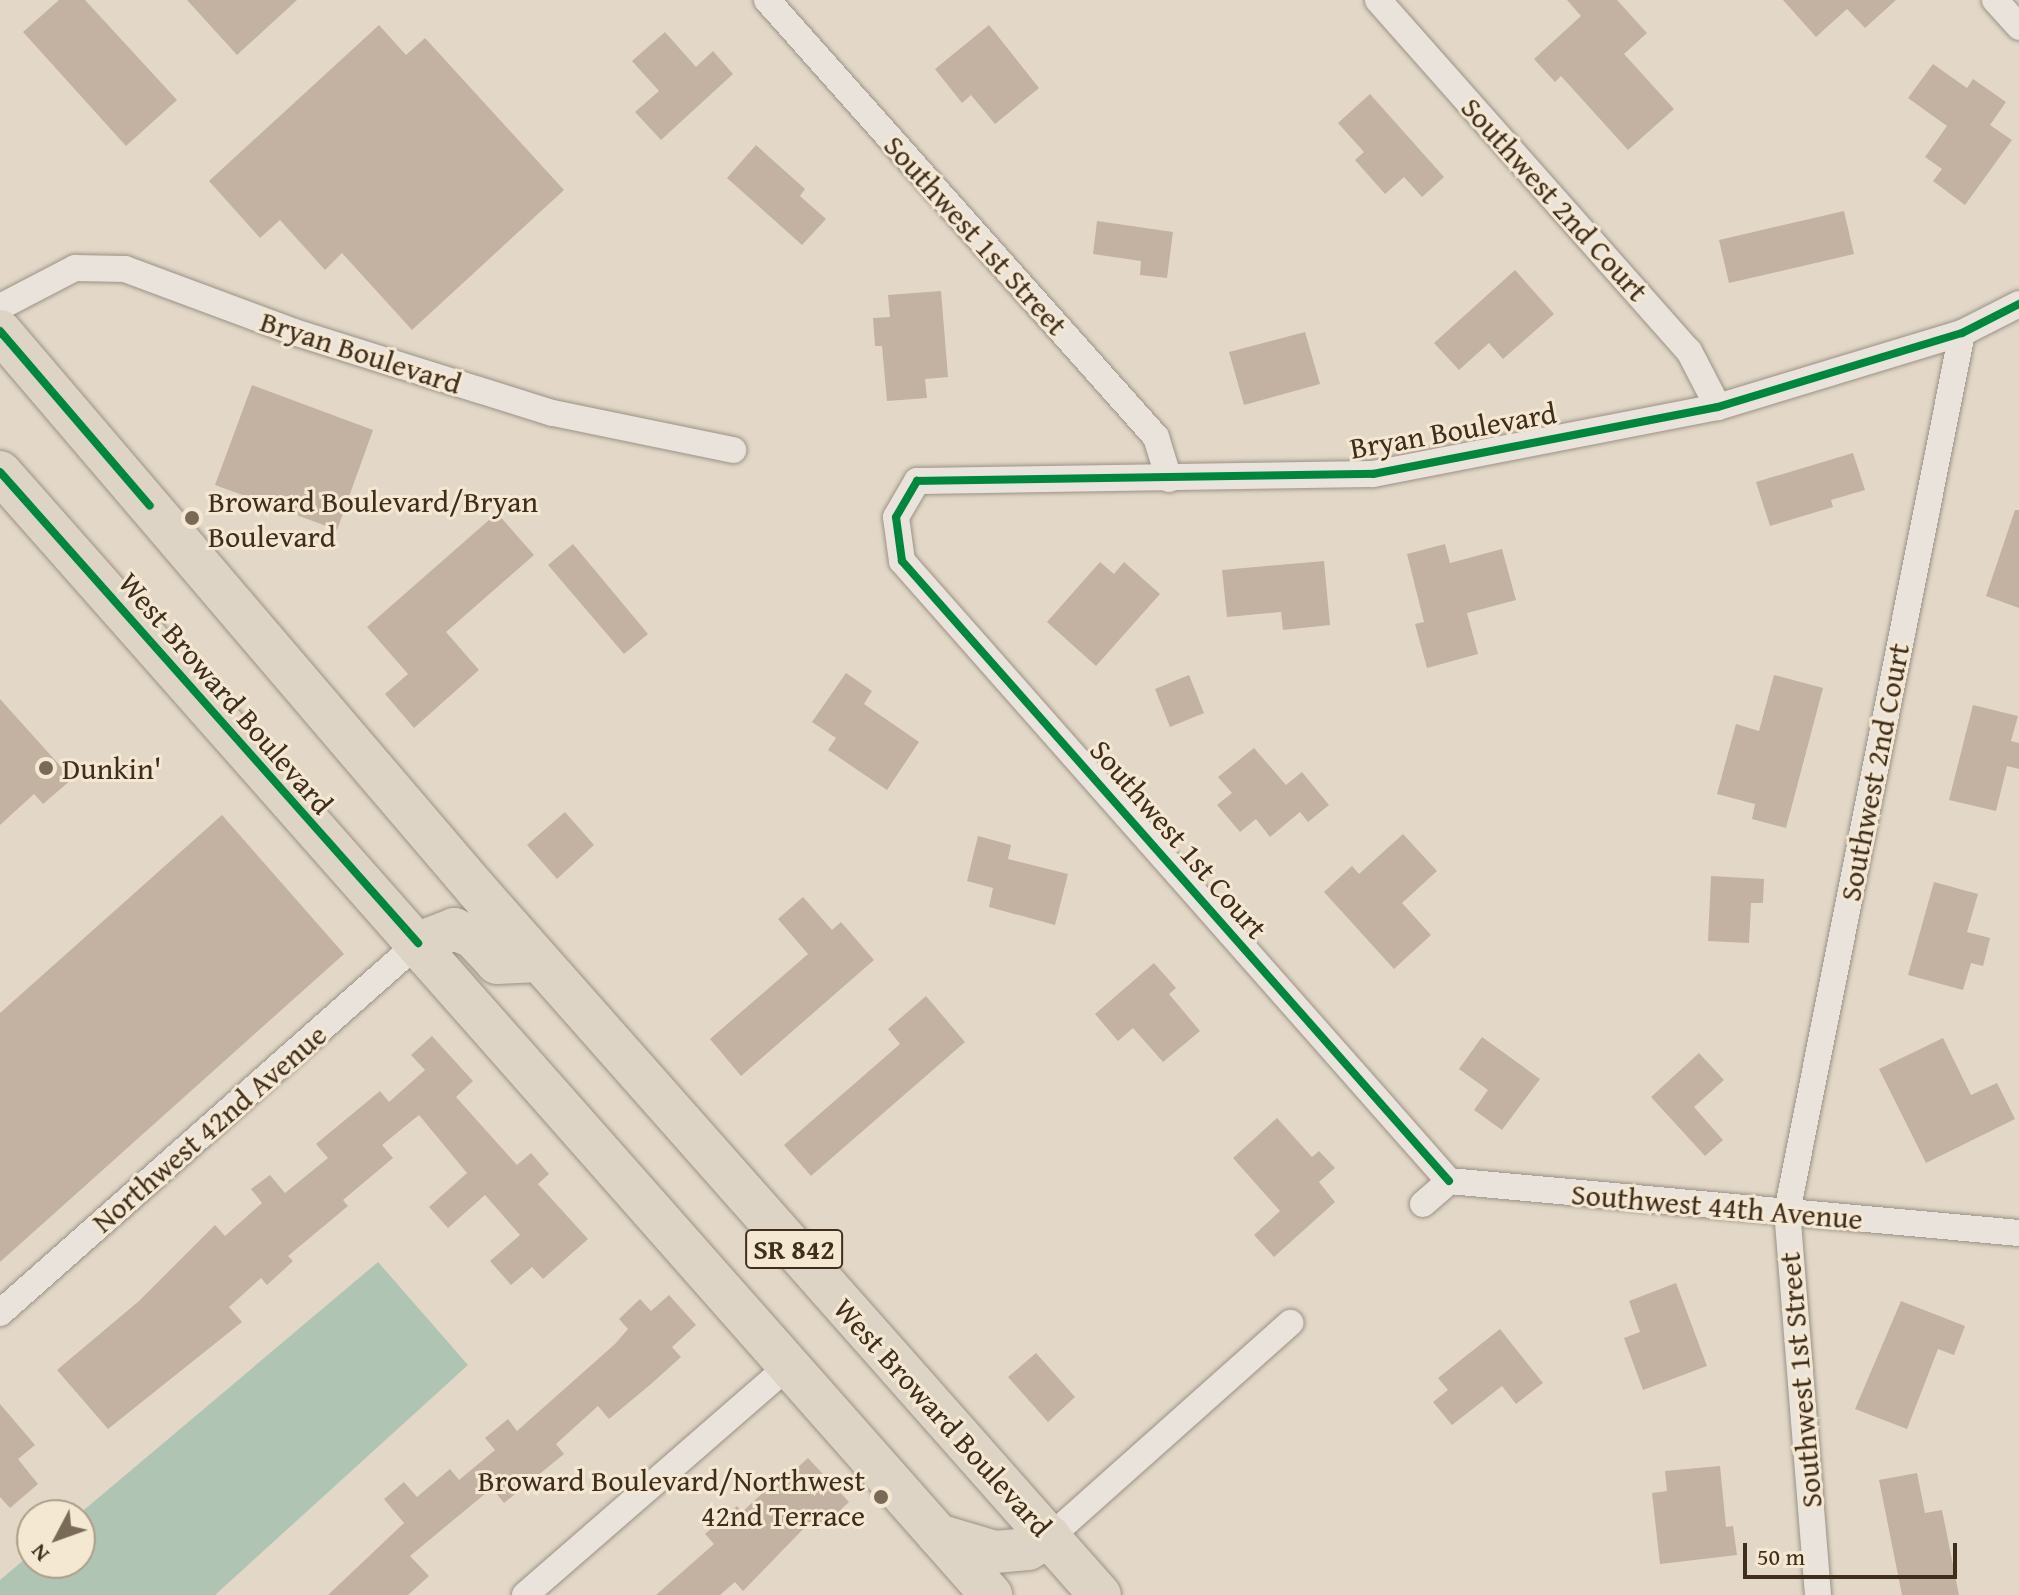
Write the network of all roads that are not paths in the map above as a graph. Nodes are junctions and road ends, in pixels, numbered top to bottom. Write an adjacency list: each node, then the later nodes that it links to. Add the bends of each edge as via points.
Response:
1 (767, 0): 12 (street, Southwest 1st Street, via 1156,437)
2 (1378, 0): 9 (street, Southwest 2nd Court, via 1689,351)
3 (1995, 0): 4 (street)
4 (2019, 27)
5 (2019, 304): 8 (street, Bryan Boulevard)
6 (0, 307): 10 (street, Bryan Boulevard, via 75,268 125,269 294,332 553,413)
7 (0, 331): 15 (main road, West Broward Boulevard / SR 842)
8 (1962, 333): 9 (street, Bryan Boulevard); 18 (street, Southwest 2nd Court)
9 (1718, 407): 12 (street, Bryan Boulevard, via 1373,474)
10 (733, 450)
11 (0, 472): 14 (main road, West Broward Boulevard / SR 842)
12 (1169, 479): 13 (street, Bryan Boulevard, via 917,481)
13 (896, 517): 16 (street, Southwest 1st Court, via 902,561)
14 (418, 943): 15 (main road, via 454,929 473,937 497,963); 20 (street, Northwest 42nd Avenue); 22 (main road, West Broward Boulevard / SR 842)
15 (539, 961): 24 (main road, West Broward Boulevard / SR 842)
16 (1449, 1181): 17 (street); 18 (street, Southwest 44th Avenue)
17 (1423, 1204)
18 (1787, 1212): 19 (street, Southwest 44th Avenue); 28 (street, Southwest 1st Street)
19 (2019, 1233)
20 (0, 1313)
21 (1290, 1323): 24 (street)
22 (788, 1366): 23 (main road, West Broward Boulevard / SR 842); 25 (street)
23 (938, 1535): 24 (main road, via 995,1552 1028,1549); 26 (main road, West Broward Boulevard / SR 842)
24 (1050, 1537): 27 (main road, West Broward Boulevard / SR 842)
25 (525, 1595)
26 (991, 1595)
27 (1100, 1595)
28 (1818, 1595)

